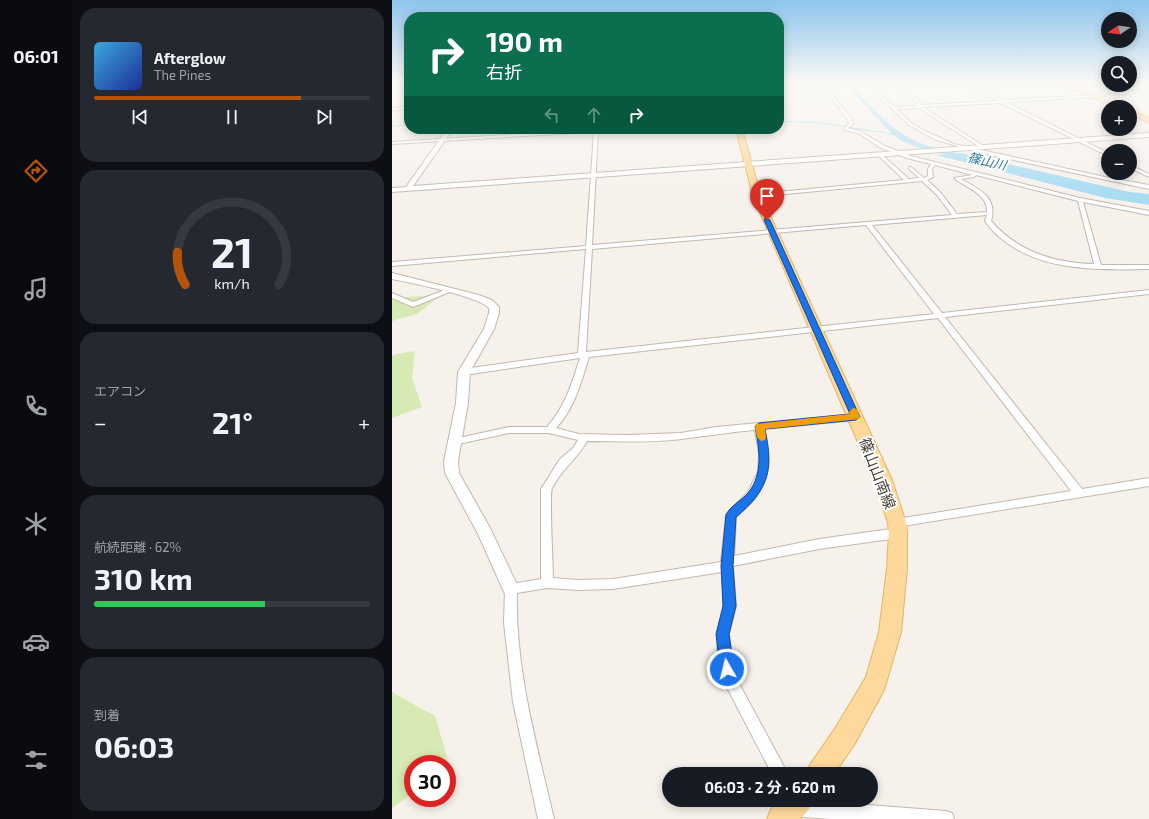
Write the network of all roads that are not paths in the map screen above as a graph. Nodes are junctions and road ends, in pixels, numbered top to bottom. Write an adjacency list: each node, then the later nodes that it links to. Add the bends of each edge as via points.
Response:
1 (851, 122): 16 (street, via 845,129 859,132 877,144)
2 (910, 122): 14 (street, via 918,130 945,142)
3 (943, 122): 13 (street)
4 (1042, 122): 11 (street)
5 (446, 134): 10 (street)
6 (534, 134): 10 (street)
7 (595, 134): 22 (street)
8 (740, 134): 19 (main road, 篠山山南線)
9 (1149, 135): 11 (street)
10 (442, 140): 12 (street); 28 (street)
11 (1079, 141): 13 (street); 15 (street)
12 (392, 143)
13 (983, 148): 14 (street)
14 (971, 149): 16 (street); 27 (street)
15 (1101, 152)
16 (902, 154): 17 (street); 18 (street)
17 (881, 155): 19 (street); 26 (street)
18 (934, 163): 23 (street); 25 (street, via 930,169 931,177)
19 (748, 164): 22 (street); 30 (main road, 篠山山南線)
20 (911, 168): 25 (street)
21 (1137, 170): 24 (street)
22 (592, 176): 28 (street); 37 (street)
23 (983, 176): 31 (street); 32 (street, via 956,178 972,187 989,202)
24 (1149, 176)
25 (922, 180): 26 (street); 34 (street, via 939,194)
26 (908, 182): 30 (street)
27 (1149, 187)
28 (408, 189): 29 (street)
29 (392, 190)
30 (757, 196): 36 (main road, 篠山山南線)
31 (1080, 200): 33 (street); 39 (street)
32 (990, 213): 34 (street); 39 (street, via 988,221 999,235 1030,254 1054,261)
33 (1149, 213)
34 (956, 216): 35 (street)
35 (868, 224): 36 (street); 45 (street)
36 (772, 231): 37 (street); 46 (main road, 篠山山南線)
37 (589, 247): 38 (street); 47 (street)
38 (392, 264)
39 (1098, 267): 40 (street)
40 (1149, 267)
41 (392, 276): 42 (street)
42 (450, 290): 44 (street, via 413,305); 48 (street, via 489,302 494,307 489,329)
43 (1149, 292): 45 (street)
44 (392, 295)
45 (939, 315): 46 (street); 55 (street)
46 (815, 329): 47 (street); 49 (main road, 篠山山南線)
47 (583, 355): 48 (street); 51 (street, via 569,405)
48 (464, 372): 53 (street, via 462,404)
49 (856, 417): 50 (street); 56 (main road, 篠山山南線, via 883,480)
50 (759, 426): 52 (street, via 681,436); 57 (street, via 764,454 763,472 752,495 731,515)
51 (550, 430): 52 (street); 53 (street, via 509,430)
52 (584, 437): 58 (street, via 577,450 564,462 546,489)
53 (454, 442): 59 (street, via 452,473 485,532)
54 (1149, 482): 55 (street)
55 (1080, 494): 56 (street)
56 (897, 528): 57 (street); 61 (main road, 篠山山南線, via 897,569 890,632 876,682)
57 (728, 564): 58 (street, via 613,584); 60 (street, via 730,606 723,634 729,678)
58 (547, 583): 59 (street)
59 (511, 589): 63 (street, via 510,623 520,702)
60 (776, 767)
61 (824, 767)
62 (797, 807): 64 (street)
63 (546, 819)
64 (946, 819)

